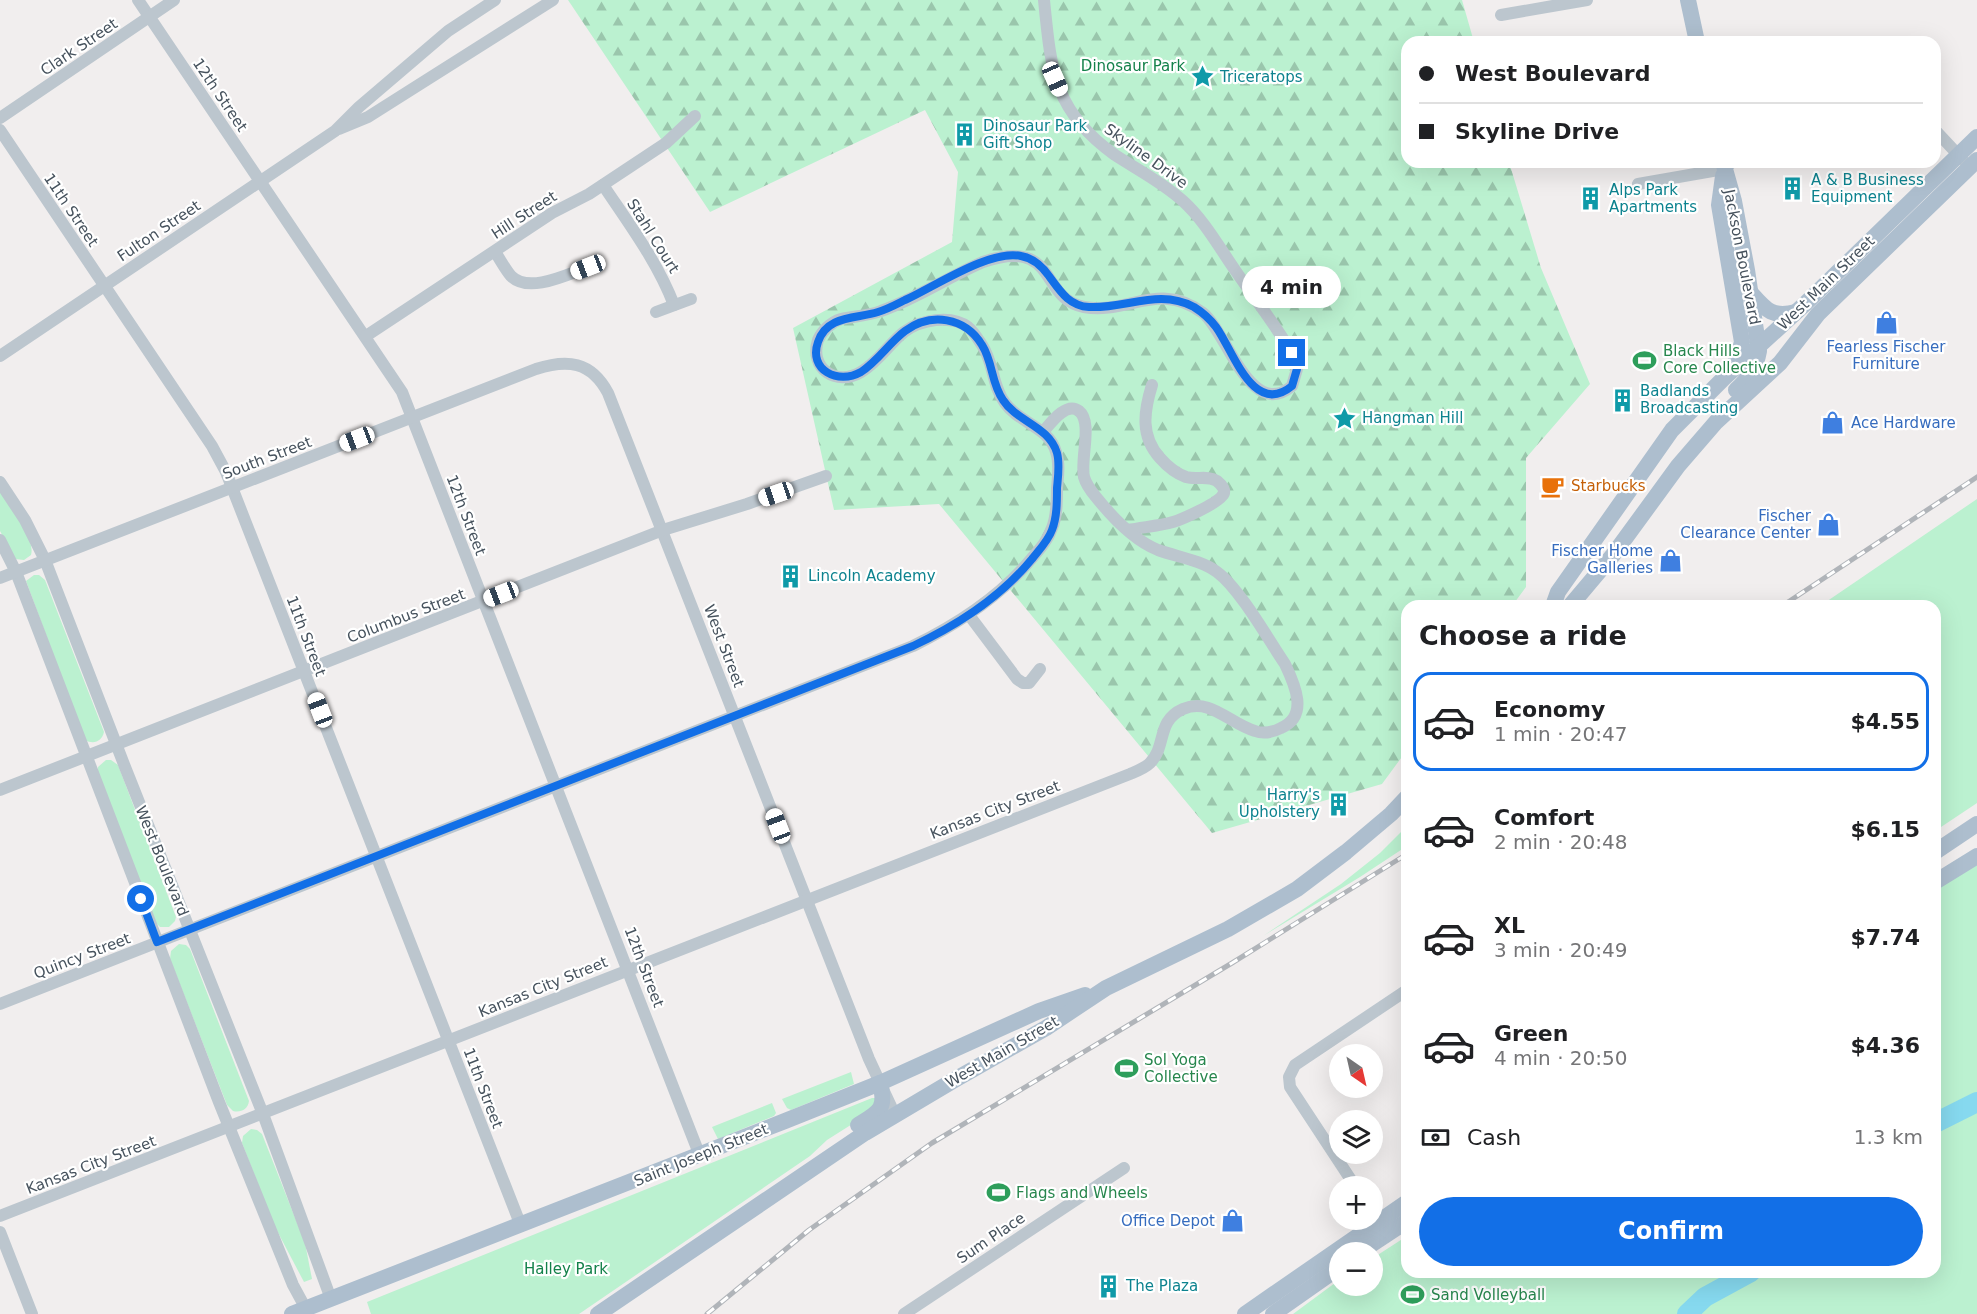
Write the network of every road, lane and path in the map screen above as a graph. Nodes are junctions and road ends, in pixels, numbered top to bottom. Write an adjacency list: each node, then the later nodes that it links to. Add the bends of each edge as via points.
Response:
1 (138, 0): 9 (street, 12th Street)
2 (174, 0): 9 (street, Clark Street)
3 (495, 0): 14 (street, Fulton Street, via 448,31)
4 (553, 0): 14 (street, Fulton Street, via 368,117)
5 (1044, 0): 41 (street, Skyline Drive, via 1055,79 1082,126 1193,211 1285,341 1297,369 1295,381 1288,389 1263,392 1247,380 1217,328 1191,306 1154,298 1108,308 1085,307 1068,300 1038,264 1020,255 982,262 884,310 839,320 820,335 816,357 831,376 841,378 870,366 914,326 929,321 956,321 968,327 985,349 1003,401 1011,411)
6 (1587, 0): 8 (street)
7 (1688, 0): 10 (main road)
8 (1501, 15)
9 (150, 17): 12 (street, Clark Street); 21 (street, 12th Street)
10 (1696, 36)
11 (695, 116): 23 (street, Hill Street, via 666,143)
12 (0, 118)
13 (0, 130): 27 (street, 11th Street)
14 (335, 130): 21 (street, Fulton Street)
15 (1941, 135): 17 (street)
16 (1977, 137): 17 (main road, West Main Street)
17 (1969, 161): 32 (main road, West Main Street); 34 (main road, West Main Street)
18 (1708, 168): 22 (street)
19 (1725, 168): 24 (main road, Jackson Boulevard, via 1719,205)
20 (1727, 168): 28 (main road, Jackson Boulevard)
21 (261, 182): 27 (street, Fulton Street); 33 (street, 12th Street)
22 (1638, 184)
23 (603, 185): 25 (street, Hill Street, via 552,213); 30 (street, Stahl Court, via 655,264)
24 (1726, 243): 35 (main road, via 1737,262 1751,330); 38 (main road, Jackson Boulevard, via 1742,342 1737,360)
25 (495, 252): 26 (street, via 511,275 523,281 542,283); 33 (street, Hill Street)
26 (588, 267)
27 (105, 287): 36 (street, Fulton Street); 44 (street, 11th Street, via 212,446)
28 (1750, 291): 32 (main road, via 1771,312); 35 (main road, Jackson Boulevard)
29 (691, 299): 30 (street)
30 (674, 305): 31 (street)
31 (656, 312)
32 (1796, 312): 35 (main road, West Main Street)
33 (366, 336): 40 (street, 12th Street, via 397,383)
34 (1800, 336): 35 (main road, via 1781,350); 48 (main road, West Main Street, via 1780,363 1691,450)
35 (1760, 342): 38 (main road, West Main Street); 48 (main road, via 1757,363 1746,380 1670,459 1627,522)
36 (0, 356)
37 (579, 365): 40 (street, South Street, via 560,363 536,369); 45 (street, West Street, via 597,376 608,393)
38 (1724, 378): 52 (main road, West Main Street, via 1662,444)
39 (1152, 385): 46 (street, via 1144,418 1152,448 1176,472 1210,478 1224,491 1222,496 1175,522)
40 (413, 417): 44 (street, South Street); 54 (street, 12th Street)
41 (1043, 432): 46 (street, via 1067,409 1081,412 1086,431 1085,478 1100,501); 55 (street, Quincy Street, via 1054,446 1058,460 1053,528 1022,571)
42 (826, 476): 45 (street, Columbus Street)
43 (0, 482): 49 (street, West Boulevard)
44 (233, 488): 49 (street, South Street); 57 (street, 11th Street)
45 (663, 530): 54 (street, Columbus Street); 58 (street, West Street)
46 (1128, 530): 69 (street, Kansas City Street, via 1156,549 1204,565 1225,578 1285,664 1298,705 1292,722 1274,731 1257,732 1207,707 1188,707 1166,724 1150,763 1130,774)
47 (0, 540): 50 (street)
48 (1612, 555): 53 (main road, West Main Street)
49 (45, 560): 50 (street, South Street); 59 (street, West Boulevard)
50 (15, 572): 51 (street, South Street); 60 (street)
51 (0, 578)
52 (1555, 600)
53 (1575, 600)
54 (484, 601): 57 (street, Columbus Street); 61 (street, 12th Street)
55 (969, 615): 56 (street, via 1017,679 1029,682); 58 (street, Quincy Street, via 913,646)
56 (1040, 669)
57 (304, 672): 59 (street, Columbus Street); 66 (street, 11th Street)
58 (735, 715): 61 (street, Quincy Street); 69 (street, West Street)
59 (116, 745): 60 (street, Columbus Street); 70 (street, West Boulevard)
60 (87, 757): 62 (street, Columbus Street); 71 (street)
61 (556, 786): 66 (street, Quincy Street); 72 (street, 12th Street)
62 (0, 790)
63 (1401, 803): 73 (main road, West Main Street, via 1298,889 1228,930)
64 (1977, 824): 65 (main road)
65 (1941, 848)
66 (377, 855): 70 (street, Quincy Street); 76 (street, 11th Street)
67 (1977, 856): 68 (main road)
68 (1941, 878)
69 (807, 899): 72 (street, Kansas City Street); 77 (street, West Street)
70 (190, 930): 71 (street, Quincy Street); 78 (street, West Boulevard)
71 (157, 942): 75 (street, Quincy Street); 80 (street)
72 (628, 969): 76 (street, Kansas City Street); 81 (street, 12th Street)
73 (1106, 988): 77 (main road, Saint Joseph Street, via 1039,1011); 79 (main road, West Main Street, via 1046,1028)
74 (1401, 994): 84 (street, via 1295,1065 1289,1077 1290,1087)
75 (0, 1004)
76 (448, 1040): 78 (street, Kansas City Street); 89 (street, 11th Street)
77 (880, 1083): 79 (street, West Street); 81 (main road, Saint Joseph Street); 83 (main road, via 884,1101 879,1110 833,1140)
78 (263, 1114): 80 (street, Kansas City Street); 94 (street, West Boulevard)
79 (895, 1115): 83 (main road, West Main Street)
80 (229, 1127): 87 (street, Kansas City Street); 95 (street)
81 (700, 1155): 89 (main road, Saint Joseph Street)
82 (1124, 1168): 98 (street, Sum Place)
83 (809, 1169): 97 (main road, West Main Street)
84 (1349, 1176)
85 (1401, 1205): 86 (main road)
86 (1383, 1213)
87 (0, 1216)
88 (1401, 1225): 92 (main road)
89 (521, 1226): 94 (main road, Saint Joseph Street)
90 (1358, 1230): 99 (main road)
91 (0, 1232): 96 (street)
92 (1375, 1242)
93 (1329, 1275): 100 (main road)
94 (334, 1306): 95 (main road, Saint Joseph Street)
95 (302, 1312)
96 (32, 1314)
97 (598, 1314)
98 (904, 1314)
99 (1245, 1314)
100 (1273, 1314)

